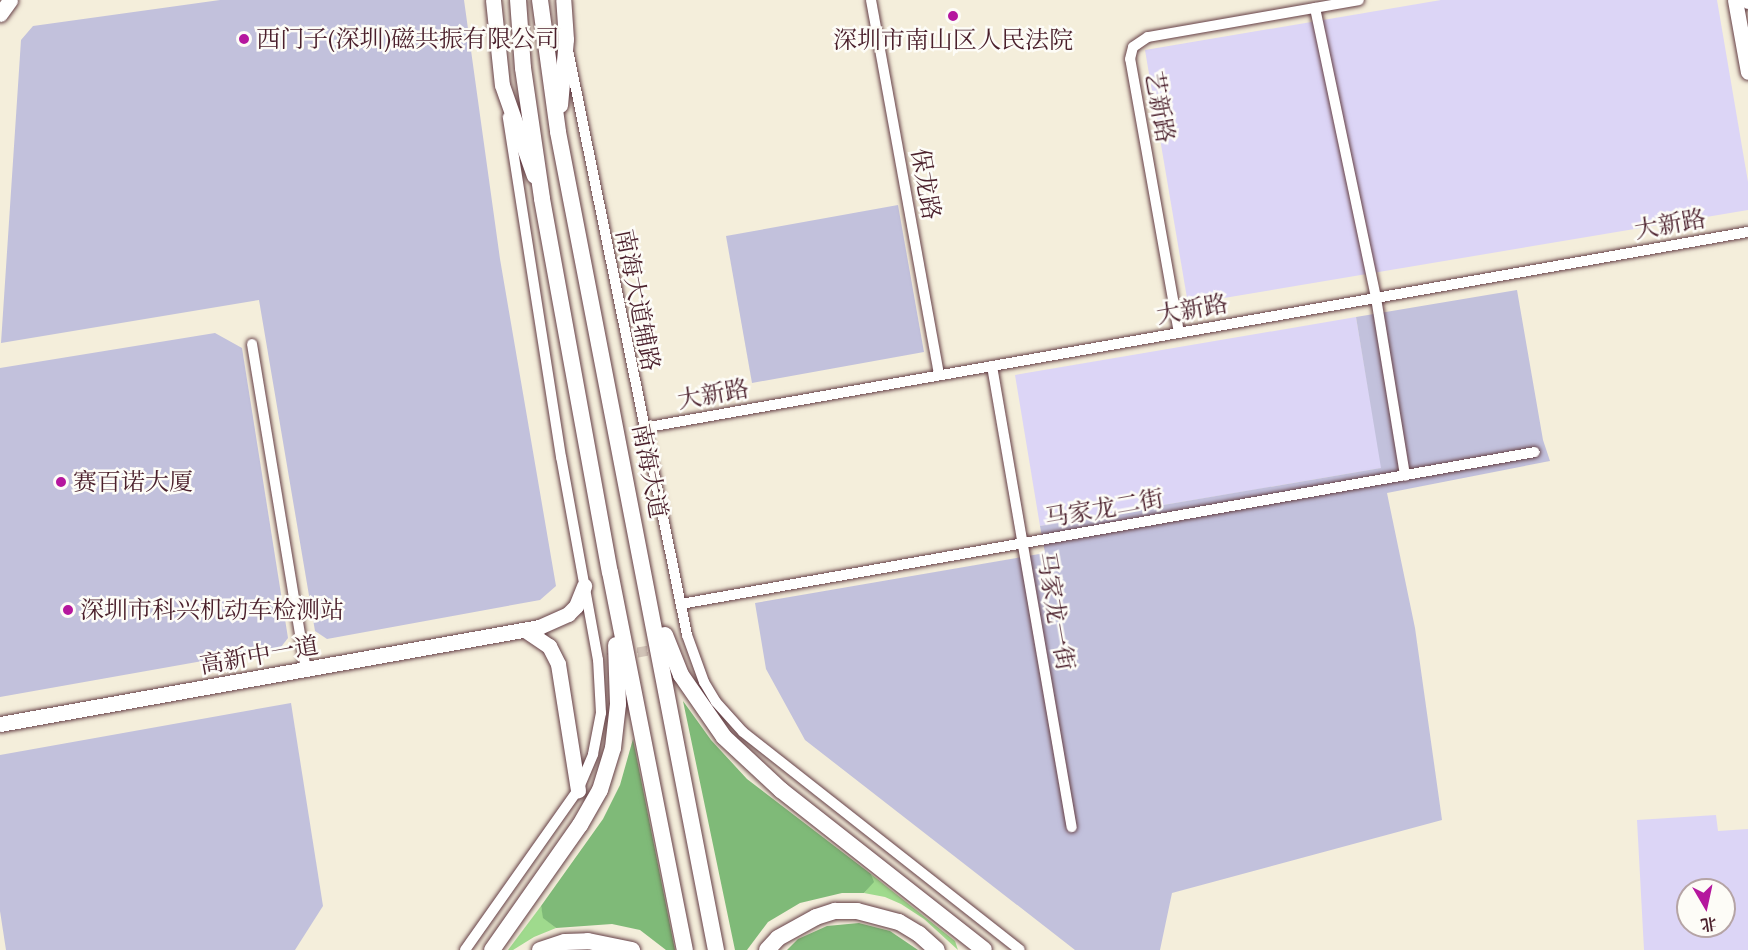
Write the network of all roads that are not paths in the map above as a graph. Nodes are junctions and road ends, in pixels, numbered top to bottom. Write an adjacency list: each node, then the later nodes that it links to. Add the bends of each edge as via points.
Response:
1 (10, 0): 10 (street)
2 (493, 0): 13 (street)
3 (518, 0): 15 (main road, via 523,68)
4 (540, 0): 14 (main road, 南海大道)
5 (563, 0): 11 (street)
6 (871, 0): 21 (street, 保龙路)
7 (1359, 0): 9 (street, 艺新路)
8 (1735, 0): 12 (street)
9 (1315, 8): 17 (street); 18 (street, 艺新路, via 1148,37 1137,42 1130,53)
10 (0, 14)
11 (566, 39): 14 (street); 22 (street, 南海大道辅路)
12 (1748, 72)
13 (502, 85): 15 (street); 28 (street)
14 (558, 132): 26 (main road, 南海大道)
15 (542, 199): 27 (main road)
16 (1748, 232): 17 (street, 大新路)
17 (1376, 297): 18 (street, 大新路); 24 (street)
18 (1179, 333): 20 (street, 大新路)
19 (252, 344): 31 (street)
20 (992, 366): 21 (street, 大新路); 25 (street, 马家龙一街)
21 (939, 375): 22 (street, 大新路)
22 (643, 428): 29 (street, 南海大道辅路)
23 (1535, 452): 24 (street, 马家龙二街)
24 (1405, 476): 25 (street, 马家龙二街)
25 (1023, 544): 29 (street, 马家龙二街); 34 (street, 马家龙一街)
26 (644, 566): 40 (main road, 南海大道); 43 (main road, via 681,675 724,737 781,790)
27 (610, 572): 36 (main road, via 618,704 608,767 600,790 579,825); 39 (main road)
28 (584, 586): 30 (street, 高新中一道, via 568,614 550,624); 33 (street, via 603,659 598,733)
29 (681, 604): 44 (street, 南海大道辅路, via 684,644 716,702 743,732)
30 (525, 630): 31 (street, 高新中一道); 33 (street, via 549,646 558,664)
31 (306, 669): 32 (street, 高新中一道)
32 (0, 724)
33 (578, 790): 35 (street)
34 (1072, 827)
35 (465, 950)
36 (492, 950)
37 (540, 950): 38 (main road, via 565,942 588,941)
38 (632, 950)
39 (684, 950)
40 (716, 950)
41 (767, 950): 42 (main road, via 778,938 835,911 857,911 898,922)
42 (937, 950)
43 (984, 950)
44 (1020, 950)

